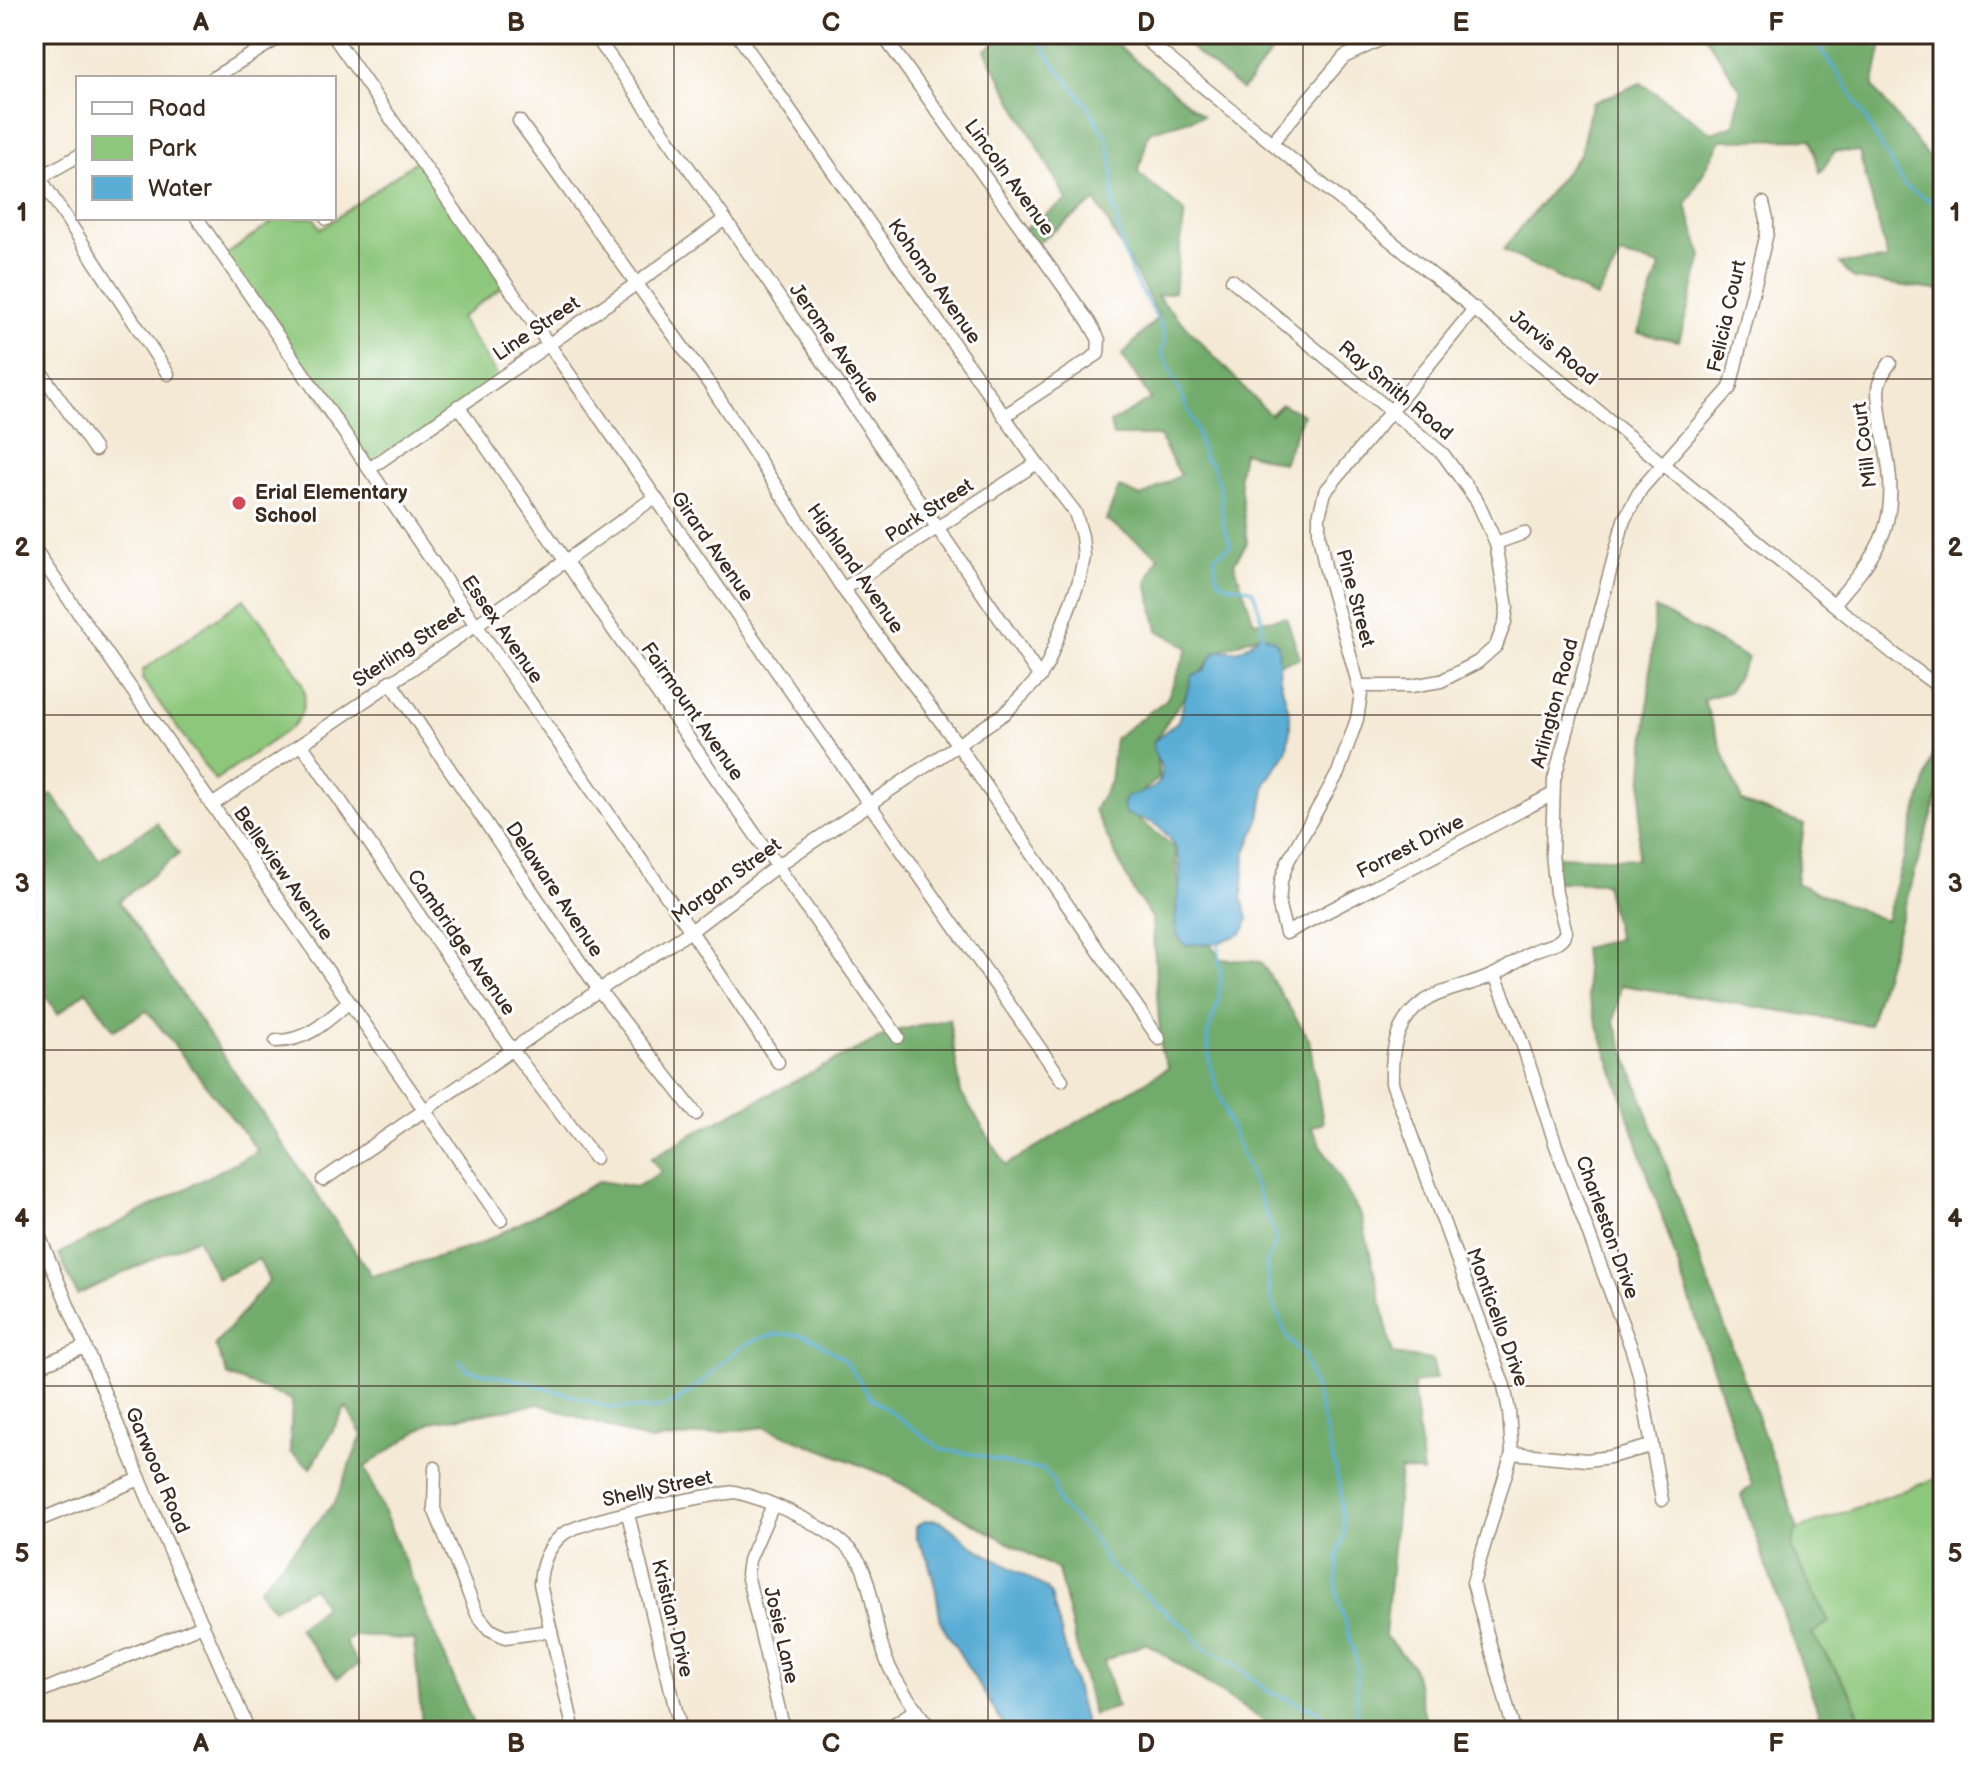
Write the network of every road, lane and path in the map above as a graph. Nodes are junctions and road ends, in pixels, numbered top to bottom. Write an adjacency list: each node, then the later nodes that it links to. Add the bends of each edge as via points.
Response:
1 (285, 34): 8 (street)
2 (332, 34): 19 (street, Girard Avenue)
3 (594, 34): 14 (street, Jerome Avenue)
4 (737, 34): 25 (street, Kohomo Avenue)
5 (882, 34): 25 (street, Lincoln Avenue, via 1089,322 1100,347 1098,354)
6 (1139, 34): 10 (street, Jarvis Road)
7 (1392, 34): 10 (street, via 1344,57)
8 (229, 74)
9 (519, 121): 17 (street, Highland Avenue)
10 (1273, 141): 18 (street, Jarvis Road)
11 (76, 157): 12 (street)
12 (37, 180): 22 (street)
13 (1763, 203): 28 (street, Felicia Court, via 1767,233 1730,388)
14 (725, 219): 17 (street, Line Street); 31 (street, Jerome Avenue)
15 (198, 220): 29 (street, Essex Avenue)
16 (1232, 280): 24 (street, Ray Smith Road)
17 (636, 284): 19 (street, Line Street); 37 (street, Highland Avenue, via 710,385)
18 (1475, 308): 24 (street, Pine Street); 28 (street, Jarvis Road)
19 (548, 344): 23 (street, Line Street); 30 (street, Girard Avenue)
20 (34, 362): 26 (street)
21 (1890, 363): 38 (street, Mill Court, via 1878,389 1889,466 1887,522 1861,572)
22 (168, 374)
23 (458, 406): 29 (street, Line Street); 36 (street, Fairmount Avenue)
24 (1393, 411): 33 (street, Ray Smith Road, via 1443,454 1477,501); 42 (street, Pine Street, via 1325,492 1319,516 1325,566)
25 (1004, 416): 27 (street, Kohomo Avenue)
26 (95, 450)
27 (1037, 463): 31 (street, Park Street); 35 (street, Kohomo Avenue, via 1075,512)
28 (1665, 464): 38 (street, Jarvis Road); 46 (street, Arlington Road, via 1641,489 1624,520)
29 (369, 469): 39 (street, Essex Avenue)
30 (655, 497): 36 (street, Sterling Street); 47 (street, Girard Avenue)
31 (938, 529): 37 (street, Park Street); 40 (street, Jerome Avenue)
32 (1524, 533): 33 (street)
33 (1496, 543): 42 (street, Ray Smith Road, via 1507,607 1496,646 1441,681)
34 (34, 549): 48 (street, Belleview Avenue)
35 (1084, 557): 40 (street, Morgan Street)
36 (564, 560): 39 (street, Sterling Street); 49 (street, Fairmount Avenue)
37 (843, 589): 45 (street, Highland Avenue)
38 (1834, 604): 43 (street, Jarvis Road)
39 (476, 625): 41 (street, Sterling Street); 50 (street, Essex Avenue)
40 (1040, 677): 45 (street, Morgan Street, via 1005,713)
41 (390, 681): 44 (street, Sterling Street); 53 (street, Delaware Avenue)
42 (1358, 686): 51 (street, Pine Street, via 1357,719 1338,773 1281,881 1279,906)
43 (1943, 690)
44 (302, 745): 48 (street, Sterling Street); 58 (street, Cambridge Avenue)
45 (958, 745): 47 (street, Morgan Street); 56 (street, Highland Avenue)
46 (1553, 794): 51 (street, Forrest Drive); 52 (street, Arlington Road, via 1552,853 1566,932 1559,941)
47 (869, 804): 49 (street, Morgan Street); 60 (street, Girard Avenue)
48 (212, 805): 54 (street, Belleview Avenue)
49 (777, 866): 50 (street, Morgan Street); 55 (street, Fairmount Avenue)
50 (691, 931): 53 (street, Morgan Street); 59 (street, Essex Avenue)
51 (1286, 933)
52 (1495, 975): 69 (street, Charleston Drive, via 1632,1350); 70 (street, Monticello Drive, via 1429,999 1411,1014 1396,1035 1392,1083 1504,1386)
53 (599, 990): 58 (street, Morgan Street); 62 (street, Delaware Avenue)
54 (349, 1002): 57 (street, via 306,1036); 61 (street, Belleview Avenue)
55 (898, 1037)
56 (1159, 1039)
57 (276, 1041)
58 (512, 1050): 61 (street, Morgan Street); 63 (street, Cambridge Avenue)
59 (778, 1062)
60 (1062, 1080)
61 (425, 1111): 64 (street, Morgan Street); 65 (street, Belleview Avenue)
62 (696, 1114)
63 (595, 1158)
64 (323, 1180)
65 (501, 1220)
66 (34, 1223): 67 (street, Garwood Road)
67 (85, 1347): 68 (street); 72 (street, Garwood Road)
68 (34, 1368)
69 (1651, 1446): 70 (street, via 1587,1460); 73 (street, Charleston Drive)
70 (1512, 1453): 87 (street, Monticello Drive, via 1473,1583)
71 (435, 1468): 78 (street, via 434,1509 477,1614 505,1637)
72 (140, 1479): 76 (street); 77 (street, Garwood Road)
73 (1662, 1500)
74 (773, 1505): 75 (street, Shelly Street, via 735,1492); 80 (street, Shelly Street, via 832,1533 856,1556 867,1579 888,1664); 84 (street, Josie Lane, via 747,1574)
75 (628, 1514): 78 (street, Shelly Street, via 573,1527 552,1546 540,1584); 83 (street, Kristian Drive)
76 (34, 1522)
77 (203, 1625): 79 (street); 81 (street, Garwood Road)
78 (551, 1631): 82 (street, Shelly Street)
79 (34, 1694)
80 (917, 1709): 85 (street); 86 (street, Shelly Street)
81 (249, 1731)
82 (574, 1731)
83 (681, 1731)
84 (784, 1731)
85 (883, 1731)
86 (932, 1731)
87 (1514, 1731)

